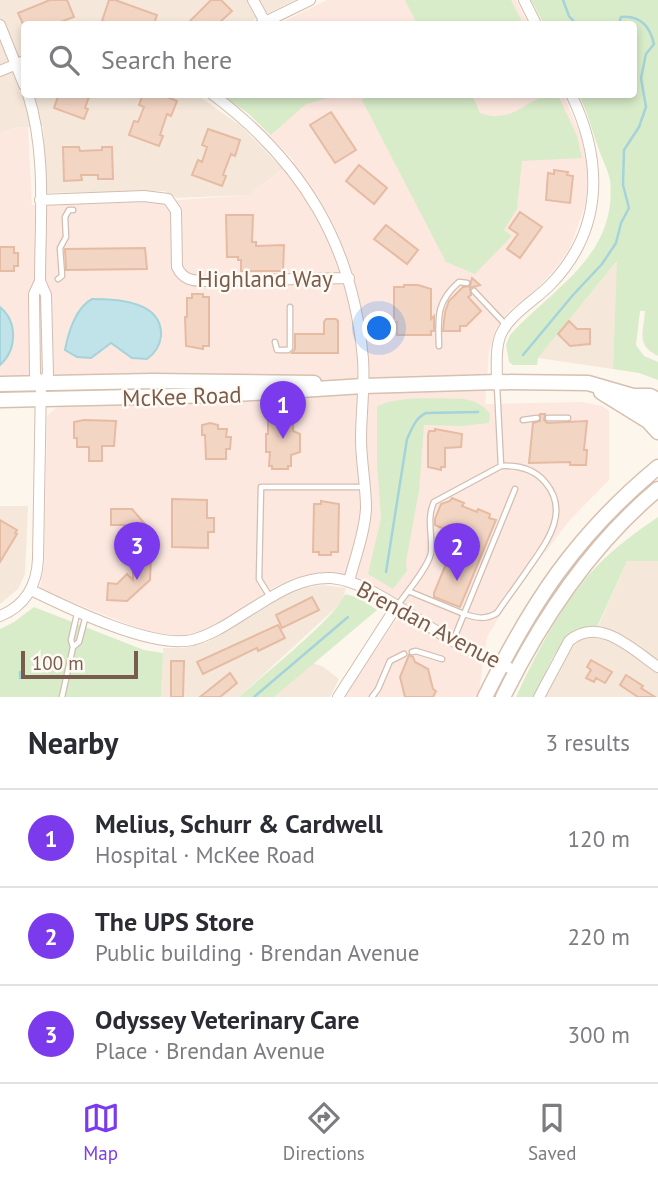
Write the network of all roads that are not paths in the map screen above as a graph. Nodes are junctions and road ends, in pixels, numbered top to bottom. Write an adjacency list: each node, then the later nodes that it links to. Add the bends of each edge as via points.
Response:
1 (253, 0): 4 (street)
2 (310, 0): 5 (street)
3 (524, 0): 6 (street)
4 (262, 21)
5 (267, 21)
6 (534, 21)
7 (0, 25): 8 (street)
8 (21, 62): 9 (street)
9 (0, 71)
10 (29, 98): 13 (street, via 38,143)
11 (217, 98): 15 (street, via 262,135 302,182 328,225)
12 (573, 98): 20 (street, via 592,151 589,218 570,261)
13 (40, 200): 15 (street, Highland Way, via 168,199 176,211 177,267 187,279); 24 (street, via 40,281 34,294 35,375)
14 (73, 210): 16 (lane, via 65,217 62,276)
15 (349, 278): 27 (street)
16 (58, 279)
17 (467, 283): 22 (lane, via 459,282 441,305)
18 (474, 291): 20 (lane)
19 (290, 307): 21 (lane, via 290,348 277,350)
20 (507, 326): 23 (street, via 498,343)
21 (275, 342)
22 (439, 346)
23 (497, 382): 25 (main road, McKee Road); 27 (main road, McKee Road); 38 (lane)
24 (41, 383): 26 (main road, McKee Road); 27 (main road, McKee Road); 30 (street)
25 (588, 383): 28 (main road, McKee Road); 37 (main road)
26 (0, 384)
27 (363, 386): 30 (main road, McKee Road); 40 (street)
28 (633, 396): 31 (main road, McKee Road); 32 (main road, McKee Road)
29 (0, 400): 30 (main road, McKee Road)
30 (40, 400): 44 (street, via 38,559)
31 (658, 400)
32 (658, 415)
33 (537, 418): 36 (lane)
34 (548, 418): 35 (lane)
35 (568, 418)
36 (523, 420)
37 (658, 432)
38 (501, 466): 45 (lane, via 434,502 430,510 431,552); 49 (lane, via 530,470 551,488 556,507 554,528 497,613 481,618)
39 (658, 467): 56 (main road, via 615,505 568,558)
40 (364, 487): 43 (street, via 365,521); 46 (lane, via 261,487 259,579)
41 (515, 489): 49 (lane)
42 (658, 489): 58 (main road, via 632,511 572,583)
43 (349, 581): 46 (street, Brendan Avenue, via 314,579); 47 (street, Brendan Avenue)
44 (31, 590): 48 (street, Brendan Avenue); 50 (street)
45 (408, 591): 47 (lane); 49 (lane)
46 (270, 597): 48 (street, Brendan Avenue, via 210,634 176,642 145,637)
47 (396, 607): 51 (street, Brendan Avenue); 60 (street)
48 (83, 613): 52 (lane, via 79,642); 52 (lane, via 71,640)
49 (464, 614): 51 (lane)
50 (0, 617)
51 (453, 641): 56 (street, Brendan Avenue)
52 (74, 647): 59 (lane)
53 (412, 652): 55 (lane)
54 (404, 654): 61 (lane, via 390,661)
55 (442, 659)
56 (501, 664): 58 (street, Brendan Avenue); 62 (main road)
57 (658, 667): 64 (street, via 611,635 587,632 569,641)
58 (516, 671): 63 (main road)
59 (62, 697)
60 (338, 697)
61 (372, 697)
62 (485, 697)
63 (503, 697)
64 (539, 697)

